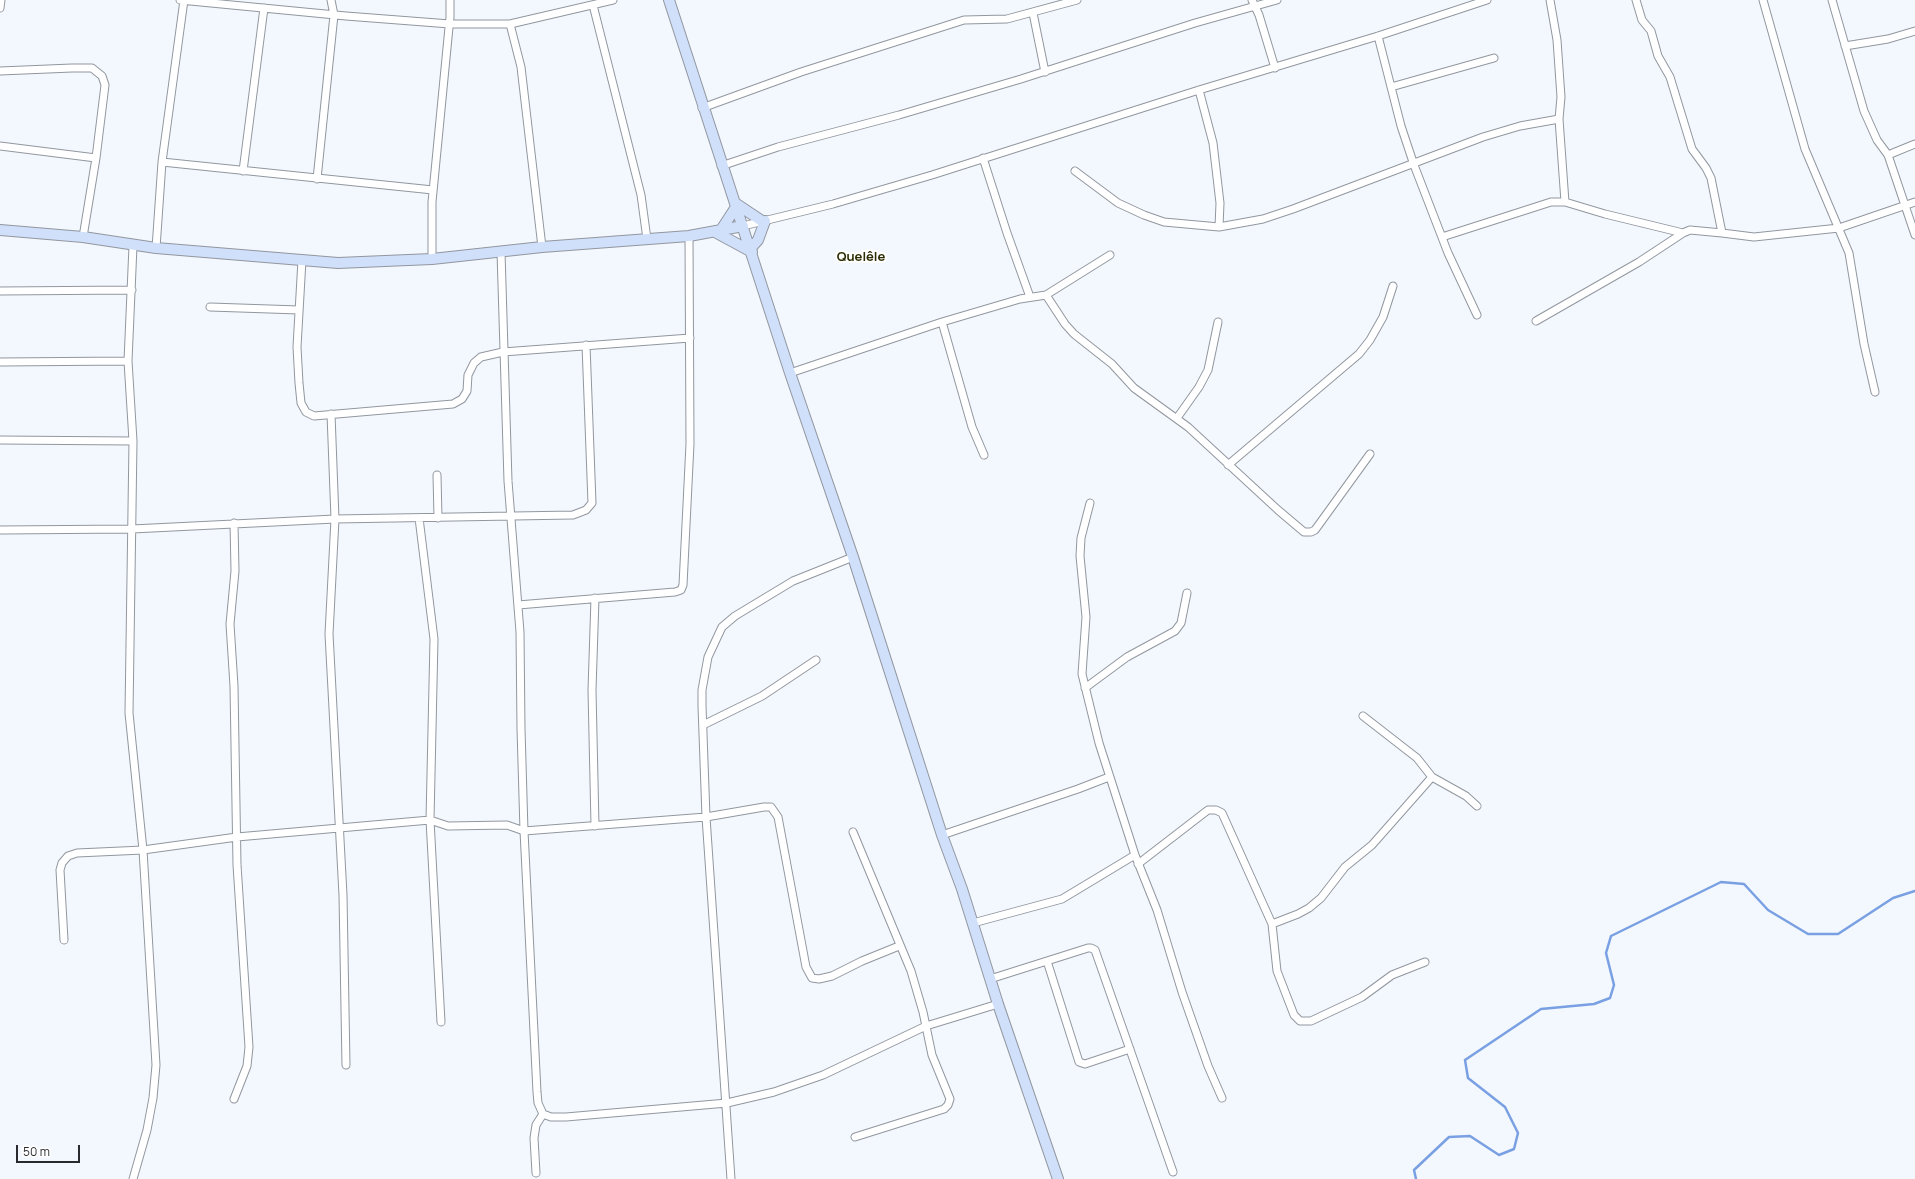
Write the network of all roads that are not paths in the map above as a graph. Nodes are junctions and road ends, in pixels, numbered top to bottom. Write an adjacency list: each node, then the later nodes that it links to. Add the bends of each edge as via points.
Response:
1 (1, 0): 16 (street)
2 (183, 0): 17 (street); 38 (street)
3 (331, 0): 19 (street)
4 (450, 0): 20 (street)
5 (613, 0): 15 (street)
6 (669, 0): 31 (main road)
7 (1077, 0): 18 (street)
8 (1277, 0): 14 (street)
9 (1487, 0): 23 (street)
10 (1550, 0): 32 (street, via 1557,40)
11 (1636, 0): 56 (street, via 1642,20 1652,31 1658,56 1670,77 1692,149 1711,178)
12 (1763, 0): 52 (street, via 1805,149)
13 (1832, 0): 24 (street)
14 (1254, 3): 26 (street); 28 (street)
15 (594, 5): 21 (street); 61 (street, via 641,195)
16 (0, 8)
17 (264, 8): 19 (street); 41 (street)
18 (1033, 13): 28 (street); 31 (street, via 998,21 964,20 800,72)
19 (334, 15): 20 (street); 43 (street)
20 (450, 24): 21 (street); 44 (street)
21 (510, 24): 63 (street, via 521,67)
22 (1915, 31): 24 (street, via 1888,39)
23 (1378, 36): 26 (street); 29 (street)
24 (1845, 46): 35 (street, via 1870,127)
25 (1494, 58): 29 (street)
26 (1275, 68): 30 (street)
27 (0, 71): 36 (street, via 92,68 102,76 105,85)
28 (1045, 72): 40 (street, via 899,116 778,147)
29 (1391, 87): 39 (street)
30 (1199, 90): 37 (street); 51 (street, via 1213,143)
31 (702, 108): 40 (main road)
32 (1560, 119): 39 (street, via 1520,126 1483,137); 45 (street)
33 (1915, 144): 35 (street)
34 (0, 146): 36 (street)
35 (1888, 155): 48 (street)
36 (96, 158): 59 (street)
37 (983, 158): 49 (street, via 833,204); 74 (street)
38 (162, 162): 41 (street); 64 (street)
39 (1414, 165): 51 (street, via 1275,215); 60 (street)
40 (721, 166): 47 (main road)
41 (243, 171): 43 (street)
42 (1075, 171): 51 (street, via 1118,203 1144,215 1164,222)
43 (317, 179): 44 (street)
44 (433, 190): 68 (street)
45 (1565, 202): 55 (street); 60 (street, via 1538,205)
46 (1915, 202): 48 (street)
47 (736, 205): 49 (main road); 50 (main road); 54 (main road)
48 (1906, 206): 52 (street); 57 (street)
49 (763, 221): 50 (street); 65 (main road, via 758,240)
50 (743, 226): 54 (main road); 65 (main road)
51 (1219, 227)
52 (1839, 228): 56 (street, via 1754,237); 87 (street, via 1853,268 1864,344)
53 (0, 230): 59 (main road)
54 (718, 231): 58 (main road); 65 (main road)
55 (1683, 233): 56 (street, via 1690,230); 78 (street, via 1639,262)
56 (1722, 233)
57 (1915, 235)
58 (689, 236): 61 (main road); 81 (street)
59 (83, 237): 62 (main road)
60 (1442, 237): 77 (street)
61 (647, 239): 63 (main road)
62 (133, 246): 64 (main road); 71 (street)
63 (542, 247): 66 (main road)
64 (156, 248): 69 (main road)
65 (751, 251): 86 (main road)
66 (501, 252): 68 (main road); 83 (street)
67 (1110, 255): 73 (street)
68 (432, 259): 69 (main road, via 338,263)
69 (302, 260): 76 (street)
70 (1393, 286): 94 (street, via 1383,317 1359,354)
71 (132, 290): 72 (street); 84 (street)
72 (0, 291)
73 (1046, 295): 74 (street); 89 (street, via 1074,334 1112,364 1134,388)
74 (1030, 297): 79 (street)
75 (210, 307): 76 (street)
76 (299, 310): 88 (street, via 297,347 301,403 306,412 314,416)
77 (1477, 314)
78 (1536, 321)
79 (942, 322): 86 (street); 93 (street, via 972,427)
80 (1218, 322): 89 (street, via 1208,370)
81 (690, 338): 82 (street); 106 (street, via 690,444 683,585 681,590 675,592)
82 (586, 346): 83 (street); 97 (street, via 592,503 586,510 573,515)
83 (503, 352): 88 (street, via 481,357 474,363 468,375 467,391 462,399 453,404); 97 (street, via 508,481)
84 (128, 361): 85 (street); 91 (street)
85 (0, 362)
86 (790, 373): 104 (main road)
87 (1875, 392)
88 (331, 414): 100 (street)
89 (1177, 418): 94 (street)
90 (0, 440): 91 (street)
91 (133, 441): 102 (street)
92 (1370, 454): 94 (street, via 1315,530 1308,533)
93 (984, 455)
94 (1228, 465)
95 (437, 475): 99 (street)
96 (1090, 503): 109 (street, via 1081,538 1080,556 1086,617 1081,662)
97 (512, 516): 99 (street); 107 (street)
98 (419, 518): 99 (street); 100 (street); 116 (street, via 434,639)
99 (438, 518)
100 (335, 519): 101 (street); 118 (street, via 329,634)
101 (234, 523): 102 (street); 122 (street, via 235,571 230,624)
102 (132, 529): 103 (street); 123 (street, via 129,713)
103 (0, 530)
104 (852, 557): 111 (street, via 793,581 735,616 722,627 708,658 702,690); 121 (main road)
105 (1187, 593): 109 (street, via 1176,631 1127,657)
106 (595, 598): 107 (street); 117 (street, via 592,690)
107 (518, 605): 119 (street)
108 (816, 660): 111 (street, via 762,696)
109 (1085, 688): 112 (street)
110 (1363, 716): 113 (street, via 1417,758)
111 (703, 725): 115 (street)
112 (1110, 776): 121 (street); 124 (street)
113 (1432, 777): 114 (street, via 1466,796); 127 (street, via 1372,845 1345,867 1321,898 1298,914)
114 (1477, 806)
115 (706, 817): 117 (street); 129 (street, via 764,807 771,807 775,811 784,846 806,967 812,978 832,976); 140 (street)
116 (430, 820): 118 (street); 119 (street, via 448,826 507,825); 134 (street)
117 (595, 826): 119 (street)
118 (340, 827): 122 (street); 137 (street)
119 (524, 831): 141 (street, via 537,1092)
120 (853, 832): 129 (street)
121 (942, 835): 126 (main road)
122 (237, 836): 123 (street); 139 (street, via 249,1047 247,1066)
123 (143, 850): 128 (street, via 77,853 68,856 62,862 60,877); 145 (street, via 156,1065 147,1130)
124 (1135, 855): 125 (street); 126 (street, via 1062,899)
125 (1138, 864): 127 (street, via 1208,810 1216,810 1222,813); 138 (street, via 1157,910 1208,1066)
126 (973, 923): 132 (main road)
127 (1272, 924): 131 (street, via 1277,972 1294,1015 1300,1021 1311,1021 1362,997 1392,974)
128 (64, 940)
129 (899, 946): 135 (street, via 919,994)
130 (1047, 961): 132 (street); 136 (street, via 1088,948 1095,950); 136 (street, via 1079,1062 1085,1064)
131 (1426, 962)
132 (990, 979): 133 (main road)
133 (998, 1004): 135 (street); 147 (main road)
134 (441, 1022)
135 (926, 1026): 140 (street, via 797,1085); 142 (street, via 932,1055 950,1099 948,1105 944,1109)
136 (1130, 1049): 143 (street)
137 (346, 1065)
138 (1222, 1098)
139 (234, 1099)
140 (726, 1103): 141 (street, via 566,1117); 146 (street)
141 (543, 1114): 144 (street, via 536,1125 534,1138)
142 (855, 1137)
143 (1173, 1172)
144 (536, 1173)
145 (133, 1179)
146 (731, 1179)
147 (1058, 1179)

